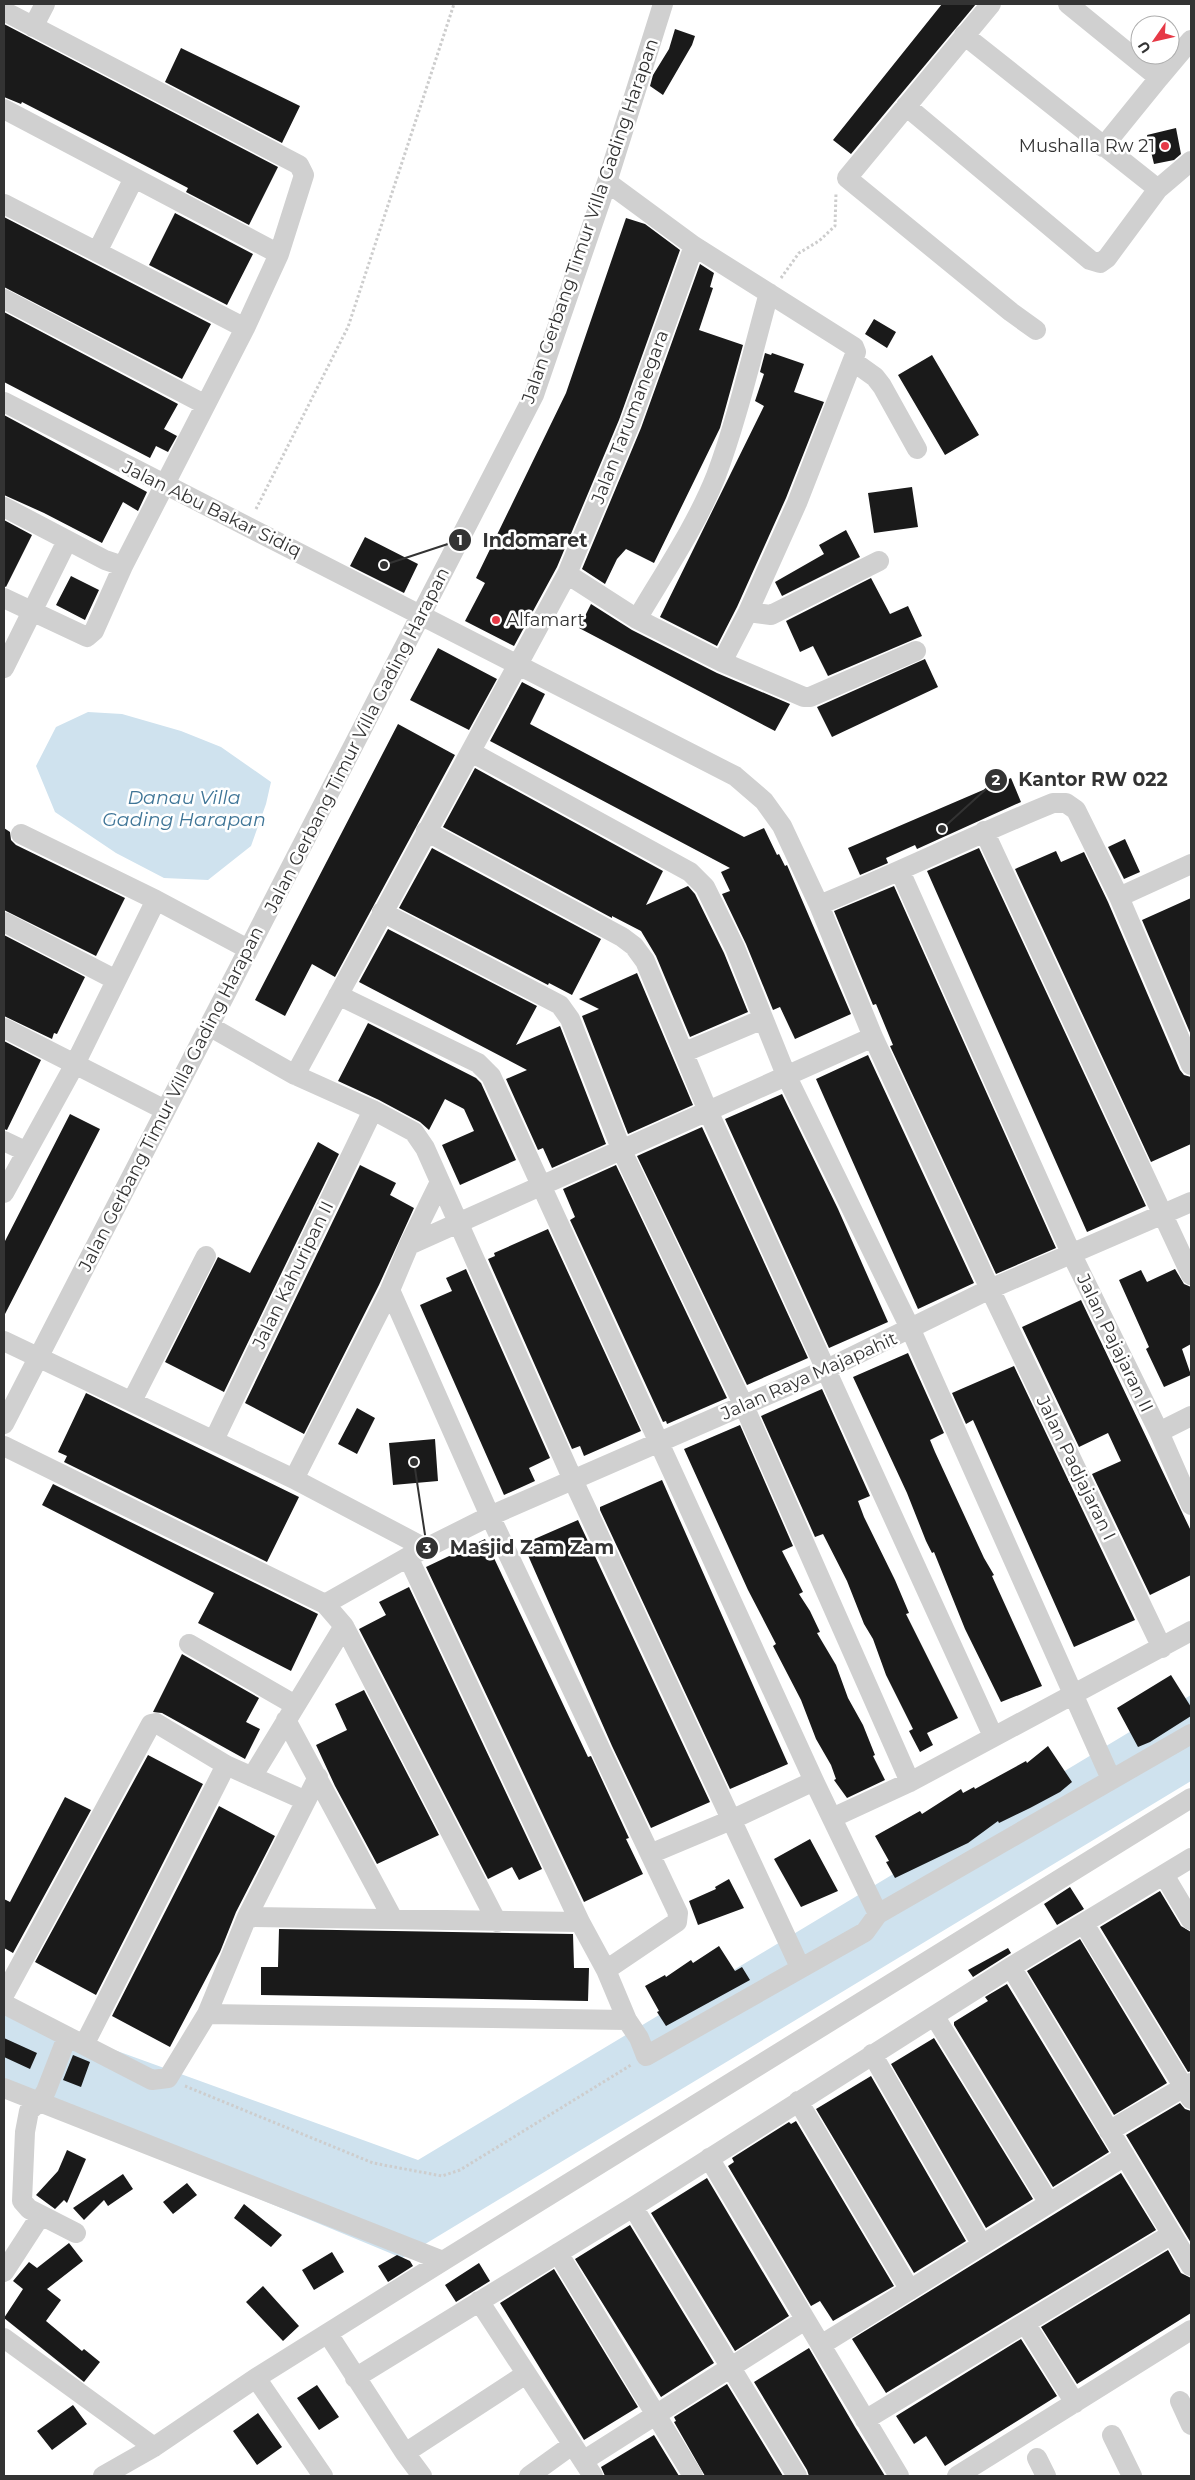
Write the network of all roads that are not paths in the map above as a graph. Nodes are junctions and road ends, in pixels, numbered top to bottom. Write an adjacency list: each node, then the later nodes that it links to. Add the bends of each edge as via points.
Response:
1 (45, 4): 6 (street)
2 (663, 4): 15 (street, Jalan Gerbang Timur Villa Gading Harapan)
3 (991, 4): 7 (street)
4 (1068, 4): 9 (street)
5 (4, 11): 6 (street)
6 (33, 27): 20 (street, via 299,165 304,175)
7 (964, 35): 10 (street); 12 (street)
8 (1191, 40): 9 (street)
9 (1159, 78): 12 (street)
10 (906, 106): 16 (street, via 1095,262 1100,263 1107,258); 24 (street, via 847,178)
11 (4, 109): 14 (street)
12 (1103, 148): 16 (street)
13 (1191, 161): 16 (street)
14 (134, 178): 19 (street); 20 (street)
15 (607, 182): 18 (street); 38 (street, Jalan Gerbang Timur Villa Gading Harapan, via 534,395)
16 (1158, 189)
17 (4, 204): 19 (street)
18 (694, 246): 21 (street); 34 (street, Jalan Tarumanegara, via 630,424)
19 (97, 252): 23 (street)
20 (279, 254): 23 (street)
21 (769, 293): 25 (street, via 854,347); 39 (street, via 715,477 698,514)
22 (4, 299): 27 (street)
23 (245, 328): 27 (street)
24 (1036, 330)
25 (854, 362): 28 (street, via 882,386); 37 (street, via 797,503)
26 (4, 402): 29 (street, Jalan Abu Bakar Sidiq)
27 (204, 404): 29 (street)
28 (917, 449)
29 (163, 485): 33 (street); 38 (street, Jalan Abu Bakar Sidiq)
30 (4, 507): 31 (street)
31 (67, 541): 33 (street); 36 (street)
32 (879, 561): 37 (street, via 770,615)
33 (123, 566): 36 (street, via 94,631 86,637)
34 (566, 574): 39 (street); 42 (street, Jalan Tarumanegara)
35 (4, 598): 36 (street)
36 (30, 611): 43 (street)
37 (748, 612): 41 (street)
38 (421, 615): 42 (street, Jalan Abu Bakar Sidiq); 55 (street, Jalan Gerbang Timur Villa Gading Harapan)
39 (637, 619): 41 (street)
40 (916, 651): 41 (street, via 810,697 797,695)
41 (722, 662)
42 (516, 665): 44 (street, Jalan Tarumanegara); 52 (street, Jalan Abu Bakar Sidiq, via 735,776 778,816)
43 (4, 668)
44 (471, 752): 45 (street, Jalan Tarumanegara); 58 (street, via 698,878 735,948)
45 (426, 831): 53 (street, Jalan Tarumanegara); 62 (street, via 622,936 634,946 645,961)
46 (984, 831): 49 (street); 50 (street, via 1053,804 1066,803 1076,810); 77 (street)
47 (21, 834): 51 (street)
48 (1191, 864): 50 (street)
49 (900, 871): 52 (street); 80 (street, Jalan Pajajaran II)
50 (1119, 897): 64 (street)
51 (156, 900): 55 (street); 56 (street)
52 (819, 905): 61 (street, Jalan Padjajaran I)
53 (382, 912): 57 (street, Jalan Tarumanegara); 71 (street, via 560,1005 570,1019)
54 (4, 922): 56 (street)
55 (248, 949): 59 (street, Jalan Gerbang Timur Villa Gading Harapan)
56 (116, 980): 63 (street)
57 (338, 995): 65 (street, Jalan Tarumanegara); 74 (street, via 478,1063 498,1088)
58 (763, 1019): 62 (street); 66 (street)
59 (209, 1026): 65 (street); 67 (street, Jalan Gerbang Timur Villa Gading Harapan)
60 (4, 1028): 63 (street)
61 (873, 1036): 66 (street); 83 (street, Jalan Padjajaran I)
62 (685, 1052): 69 (street)
63 (75, 1064): 67 (street); 72 (street)
64 (1191, 1066)
65 (295, 1075): 68 (street)
66 (786, 1075): 69 (street); 85 (street)
67 (165, 1110): 87 (street, Jalan Gerbang Timur Villa Gading Harapan)
68 (373, 1110): 73 (street, via 414,1132); 94 (street, Jalan Kahuripan II)
69 (708, 1110): 71 (street); 88 (street)
70 (4, 1140): 72 (street)
71 (622, 1150): 74 (street); 90 (street)
72 (26, 1152): 75 (street)
73 (440, 1182): 78 (street); 79 (street)
74 (540, 1186): 78 (street); 95 (street)
75 (4, 1193)
76 (1191, 1202): 77 (street, Jalan Raya Majapahit)
77 (1164, 1215): 80 (street, Jalan Raya Majapahit); 82 (street)
78 (457, 1222): 79 (street); 98 (street)
79 (409, 1245): 84 (street)
80 (1072, 1255): 83 (street, Jalan Raya Majapahit); 93 (street, Jalan Pajajaran II)
81 (206, 1256): 89 (street)
82 (1191, 1275)
83 (990, 1289): 85 (street, Jalan Raya Majapahit); 107 (street, Jalan Padjajaran I)
84 (390, 1290): 97 (street); 100 (street)
85 (911, 1330): 88 (street, Jalan Raya Majapahit); 108 (street)
86 (4, 1341): 87 (street)
87 (38, 1357): 89 (street); 92 (street, Jalan Gerbang Timur Villa Gading Harapan)
88 (827, 1369): 90 (street, Jalan Raya Majapahit); 111 (street)
89 (132, 1401): 94 (street)
90 (744, 1406): 95 (street, Jalan Raya Majapahit); 117 (street)
91 (1191, 1416): 93 (street, Jalan Pajajaran II)
92 (4, 1424)
93 (1159, 1432): 99 (street, Jalan Pajajaran II)
94 (214, 1440): 97 (street)
95 (659, 1444): 98 (street, Jalan Raya Majapahit); 116 (street)
96 (4, 1446): 103 (street)
97 (294, 1478): 101 (street)
98 (573, 1480): 100 (street, Jalan Raya Majapahit); 121 (street)
99 (1191, 1505)
100 (490, 1516): 101 (street, Jalan Raya Majapahit); 122 (street)
101 (427, 1549): 102 (street, Jalan Raya Majapahit)
102 (408, 1557): 103 (street, Jalan Raya Majapahit); 130 (street)
103 (325, 1604): 104 (street)
104 (344, 1626): 109 (street); 129 (street)
105 (1191, 1631): 107 (street)
106 (189, 1644): 109 (street)
107 (1162, 1648): 108 (street)
108 (1073, 1694): 111 (street); 115 (street)
109 (290, 1712): 113 (street); 114 (street)
110 (1191, 1734): 115 (street)
111 (992, 1736): 117 (street)
112 (226, 1765): 113 (street); 135 (street, via 156,1723 148,1728); 140 (street)
113 (252, 1777): 119 (street)
114 (318, 1777): 119 (street); 127 (street)
115 (1111, 1779): 125 (street)
116 (814, 1781): 120 (street); 121 (street)
117 (910, 1782): 120 (street)
118 (1191, 1798): 156 (street)
119 (304, 1800): 126 (street)
120 (832, 1818): 125 (street)
121 (731, 1820): 122 (street); 132 (street)
122 (650, 1854): 134 (street, via 679,1919)
123 (1191, 1858): 124 (street)
124 (1164, 1875): 128 (street); 131 (street)
125 (878, 1914): 132 (street, via 865,1932)
126 (248, 1917): 127 (street); 137 (street)
127 (393, 1919): 129 (street)
128 (1191, 1920)
129 (497, 1922): 130 (street)
130 (580, 1922): 134 (street)
131 (1084, 1924): 133 (street); 143 (street)
132 (800, 1967): 139 (street, via 646,2056)
133 (1011, 1967): 138 (street); 146 (street)
134 (606, 1970): 139 (street)
135 (4, 1995)
136 (4, 2004): 140 (street)
137 (207, 2014): 139 (street); 140 (street, via 168,2078 152,2080)
138 (935, 2017): 141 (street); 149 (street)
139 (627, 2020)
140 (76, 2041): 144 (street, via 57,2058)
141 (872, 2054): 145 (street); 154 (street)
142 (4, 2088): 144 (street)
143 (1189, 2090): 146 (street)
144 (43, 2097): 151 (street, via 29,2111 22,2201); 156 (street)
145 (798, 2101): 148 (street); 159 (street)
146 (1110, 2131): 147 (street)
147 (1125, 2156): 149 (street); 153 (street)
148 (709, 2158): 150 (street); 161 (street)
149 (1049, 2203): 154 (street)
150 (633, 2207): 155 (street); 167 (street)
151 (41, 2215): 152 (street); 158 (street)
152 (76, 2233)
153 (1172, 2234): 157 (street); 162 (street)
154 (982, 2245): 159 (street)
155 (558, 2253): 160 (street); 173 (street)
156 (443, 2261): 164 (street)
157 (1191, 2266)
158 (4, 2272)
159 (910, 2290): 166 (street)
160 (478, 2301): 168 (street); 170 (street)
161 (805, 2320): 166 (street); 167 (street)
162 (1024, 2323): 172 (street); 174 (street)
163 (1191, 2330): 172 (street)
164 (328, 2334): 169 (street); 170 (street)
165 (4, 2338): 177 (street)
166 (821, 2345): 174 (street)
167 (731, 2368): 173 (street); 186 (street)
168 (526, 2374): 178 (street); 180 (street)
169 (256, 2378): 177 (street); 182 (street)
170 (360, 2385): 178 (street)
171 (1180, 2401): 175 (street)
172 (1075, 2402): 188 (street)
173 (656, 2415): 180 (street); 185 (street)
174 (865, 2420): 187 (street)
175 (1191, 2425)
176 (1112, 2435): 190 (street)
177 (154, 2447): 181 (street)
178 (405, 2453): 183 (street)
179 (1037, 2458): 189 (street)
180 (583, 2461): 184 (street)
181 (103, 2476)
182 (323, 2476)
183 (422, 2476)
184 (529, 2476)
185 (693, 2476)
186 (797, 2476)
187 (899, 2476)
188 (957, 2476)
189 (1046, 2476)
190 (1132, 2476)

